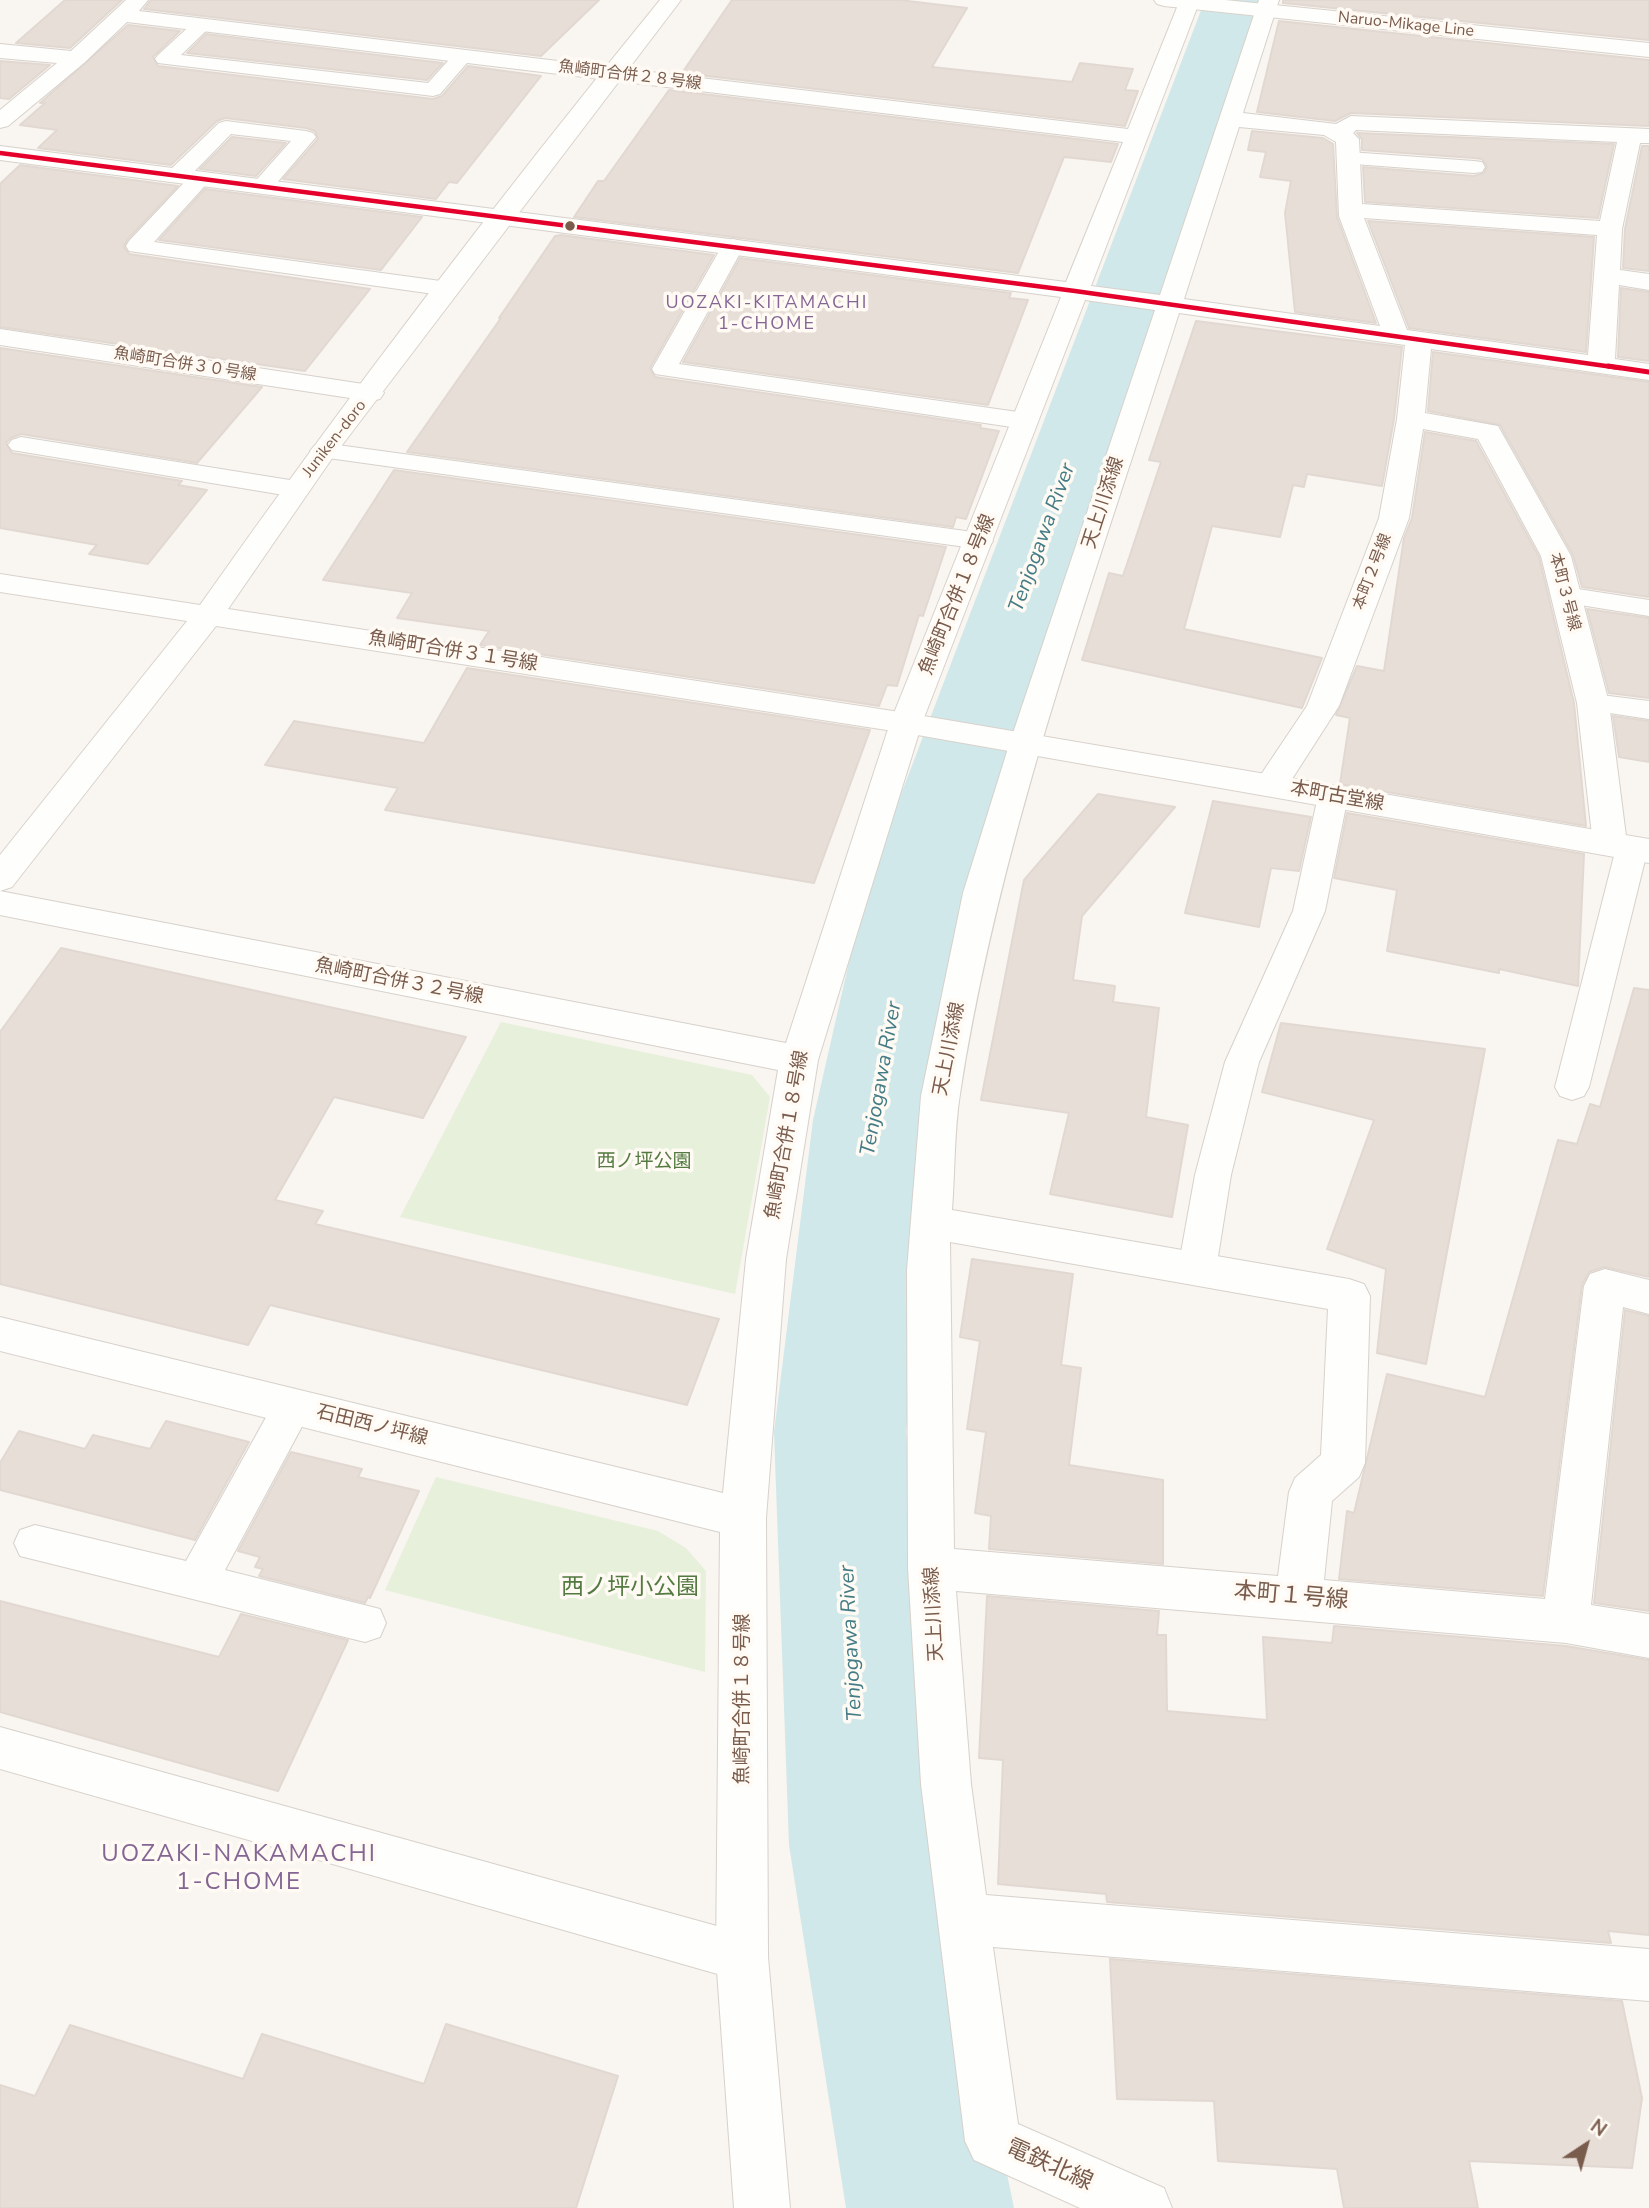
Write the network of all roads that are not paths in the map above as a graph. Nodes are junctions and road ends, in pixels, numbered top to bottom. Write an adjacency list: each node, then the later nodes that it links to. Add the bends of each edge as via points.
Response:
1 (671, 0): 10 (street, Juniken-doro)
2 (1186, 2): 3 (street, Naruo-Mikage Line); 15 (street, 魚崎町合併１８号線)
3 (1263, 7): 6 (street, Naruo-Mikage Line); 11 (street, 天上川添線)
4 (130, 8): 5 (street, 魚崎町合併２８号線); 9 (street)
5 (202, 25): 8 (street, 魚崎町合併２８号線); 8 (lane, via 165,59 433,90)
6 (1649, 50)
7 (0, 51): 9 (street)
8 (463, 56): 10 (street, 魚崎町合併２８号線)
9 (76, 58): 12 (street)
10 (611, 74): 15 (street, 魚崎町合併２８号線); 22 (street, Juniken-doro)
11 (1230, 119): 13 (street); 29 (street, 天上川添線)
12 (0, 121)
13 (1338, 133): 14 (street, via 1351,122); 17 (street, via 1347,139)
14 (1639, 136): 23 (street)
15 (1137, 137): 28 (street, 魚崎町合併１８号線)
16 (0, 153): 19 (street)
17 (1349, 158): 18 (lane); 21 (street)
18 (1474, 167)
19 (190, 177): 20 (street); 20 (lane, via 226,127 306,137); 27 (lane, via 137,246)
20 (262, 186): 22 (street)
21 (1350, 210): 23 (street); 31 (street)
22 (503, 216): 24 (street); 27 (street, Juniken-doro)
23 (1610, 229): 25 (street)
24 (733, 246): 28 (street); 36 (lane, via 664,369)
25 (1607, 276): 26 (street); 32 (street)
26 (1649, 282)
27 (448, 289): 34 (street, Juniken-doro)
28 (1075, 291): 29 (street); 36 (street, 魚崎町合併１８号線)
29 (1168, 305): 31 (street); 48 (street, 天上川添線)
30 (0, 337): 34 (street, 魚崎町合併３０号線)
31 (1408, 339): 32 (street); 35 (street, 本町２号線)
32 (1601, 365): 33 (street)
33 (1649, 372)
34 (370, 393): 38 (street, Juniken-doro)
35 (1411, 419): 42 (street, 本町３号線, via 1488,432 1556,556); 49 (street, 本町２号線, via 1394,518 1323,706)
36 (1025, 421): 40 (street, 魚崎町合併１８号線)
37 (21, 445): 39 (lane)
38 (323, 451): 39 (street, Juniken-doro); 40 (lane)
39 (296, 489): 44 (street, Juniken-doro)
40 (980, 541): 47 (street, 魚崎町合併１８号線)
41 (0, 583): 44 (street, 魚崎町合併３１号線)
42 (1566, 596): 43 (lane); 45 (street, 本町３号線)
43 (1649, 608)
44 (208, 615): 47 (street, 魚崎町合併３１号線); 52 (street, Juniken-doro)
45 (1593, 703): 46 (lane); 51 (street, 本町３号線)
46 (1649, 710)
47 (915, 724): 48 (street, 魚崎町合併３１号線); 54 (street, 魚崎町合併１８号線)
48 (1018, 741): 49 (street, 本町古堂線); 56 (street, 天上川添線, via 981,893 940,1096)
49 (1271, 785): 50 (street, 本町古堂線)
50 (1333, 796): 51 (street, 本町古堂線); 57 (lane, via 1309,911 1242,1062 1213,1175)
51 (1630, 848): 55 (lane)
52 (0, 879)
53 (0, 904): 54 (street, 魚崎町合併３２号線)
54 (799, 1060): 61 (street, 魚崎町合併１８号線, via 766,1259)
55 (1572, 1087)
56 (933, 1223): 57 (street); 63 (street, 天上川添線, via 928,1270)
57 (1197, 1269): 65 (street, via 1349,1296 1343,1463 1311,1492)
58 (1649, 1297): 66 (street, via 1605,1286)
59 (0, 1334): 60 (street, 石田西ノ坪線)
60 (293, 1406): 61 (street, 石田西ノ坪線); 64 (lane)
61 (743, 1518): 71 (street, 魚崎町合併１８号線)
62 (35, 1543): 64 (lane)
63 (931, 1568): 65 (street, 本町１号線); 70 (street, 天上川添線, via 946,1784)
64 (196, 1583): 67 (lane)
65 (1299, 1598): 66 (street, 本町１号線)
66 (1566, 1622): 68 (street, 本町１号線)
67 (365, 1623)
68 (1649, 1636)
69 (0, 1748): 71 (lane)
70 (963, 1919): 72 (street); 73 (street, 天上川添線)
71 (742, 1956): 74 (street, 魚崎町合併１８号線)
72 (1649, 1975)
73 (993, 2141): 75 (street, 電鉄北線)
74 (762, 2208)
75 (1144, 2208)

